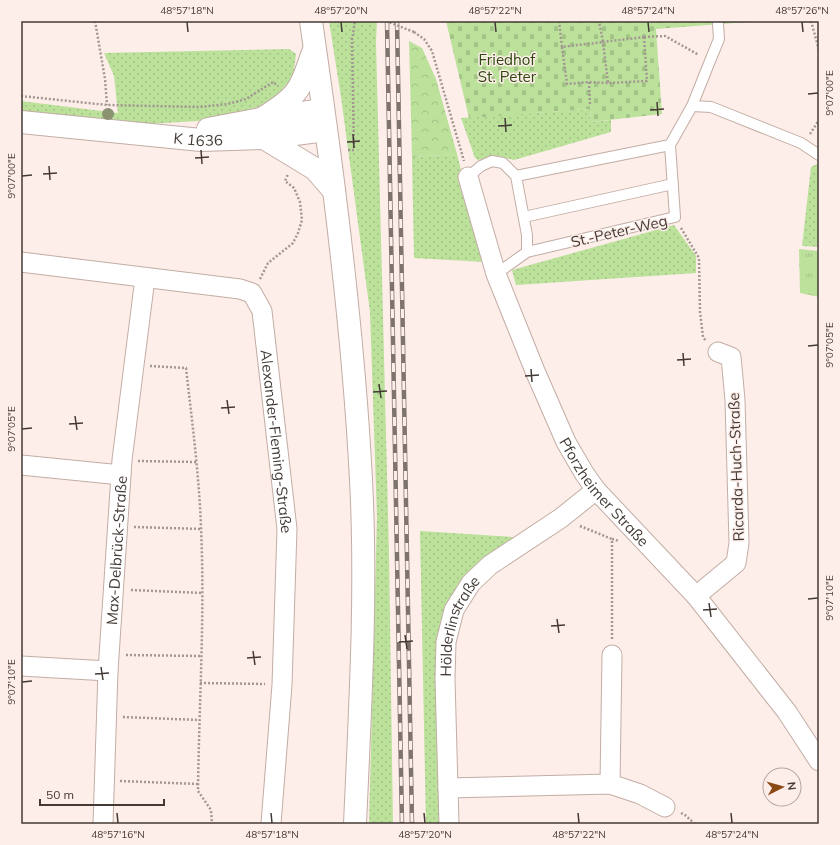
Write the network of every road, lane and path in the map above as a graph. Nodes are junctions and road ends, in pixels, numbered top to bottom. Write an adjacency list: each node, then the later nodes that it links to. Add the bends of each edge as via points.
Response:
1 (95, 21): 17 (path, via 107,105)
2 (311, 21): 11 (main road)
3 (354, 21): 24 (path, via 354,150)
4 (386, 21): 28 (path, bridge, via 414,32 424,39 432,51)
5 (559, 21): 12 (path)
6 (598, 21): 10 (path)
7 (811, 21): 13 (path)
8 (718, 24): 14 (lane, via 719,39)
9 (644, 38): 10 (path); 14 (path, via 665,36); 16 (path, via 647,81)
10 (603, 42): 12 (path); 16 (path)
11 (315, 47): 20 (main road); 22 (main road, via 296,92 272,112)
12 (562, 47): 15 (path, via 567,84)
13 (819, 50)
14 (710, 61): 19 (lane)
15 (589, 82): 16 (path); 18 (path)
16 (608, 83)
17 (21, 96)
18 (590, 105)
19 (692, 106): 23 (lane); 25 (lane, via 711,107 801,143)
20 (325, 120): 22 (main road, K 1636); 24 (main road)
21 (21, 122): 22 (main road, K 1636 / K 1636, via 174,136)
22 (263, 129): 26 (main road)
23 (670, 145): 27 (lane); 29 (lane, St.-Peter-Weg)
24 (329, 153): 30 (main road)
25 (819, 155)
26 (296, 158): 30 (main road, via 315,169); 37 (path, via 284,181 294,188 300,202 302,220 298,233 293,243 268,263)
27 (516, 176): 28 (lane, via 503,163 492,161); 31 (lane)
28 (468, 177): 35 (street, Pforzheimer Straße)
29 (673, 184): 31 (lane); 32 (lane, St.-Peter-Weg)
30 (334, 191): 71 (main road, via 352,360 361,481 361,704)
31 (524, 217): 33 (lane)
32 (675, 217): 33 (lane, St.-Peter-Weg); 38 (path, via 699,258 703,337)
33 (527, 252): 35 (lane)
34 (21, 262): 36 (street)
35 (496, 274): 44 (street, Pforzheimer Straße, via 566,442)
36 (145, 278): 37 (street, via 240,289); 39 (street, Max-Delbrück-Straße)
37 (252, 293): 59 (street, Alexander-Fleming-Straße, via 262,311 287,529)
38 (718, 352): 52 (street, Ricarda-Huch-Straße, via 731,357 735,400 739,543 736,563)
39 (134, 365): 41 (path, via 186,368); 43 (street, Max-Delbrück-Straße)
40 (148, 462): 41 (path)
41 (196, 462): 47 (path)
42 (21, 465): 43 (street)
43 (121, 475): 57 (street, Max-Delbrück-Straße)
44 (596, 490): 45 (street, Hölderlinstraße); 49 (street, Pforzheimer Straße)
45 (561, 518): 48 (path); 66 (street, Hölderlinstraße, via 490,565 471,583 454,610 446,642)
46 (142, 528): 47 (path)
47 (201, 529): 51 (path)
48 (612, 539): 49 (path); 54 (path)
49 (651, 549): 52 (street, Pforzheimer Straße)
50 (136, 590): 51 (path)
51 (203, 593): 55 (path)
52 (696, 596): 62 (street, Pforzheimer Straße, via 787,712)
53 (131, 655): 55 (path)
54 (612, 655): 65 (street)
55 (202, 656): 58 (path)
56 (21, 666): 57 (street)
57 (108, 671): 68 (street, Max-Delbrück-Straße)
58 (200, 683): 59 (path); 61 (path)
59 (282, 685): 70 (street, Alexander-Fleming-Straße)
60 (128, 717): 61 (path)
61 (199, 720): 64 (path)
62 (819, 761)
63 (122, 781): 64 (path)
64 (198, 784): 69 (path, via 198,791 211,810)
65 (610, 784): 66 (street); 67 (street, via 640,794)
66 (448, 788): 72 (street, Hölderlinstraße)
67 (665, 808)
68 (103, 824)
69 (212, 824)
70 (271, 824)
71 (355, 824)
72 (449, 824)

